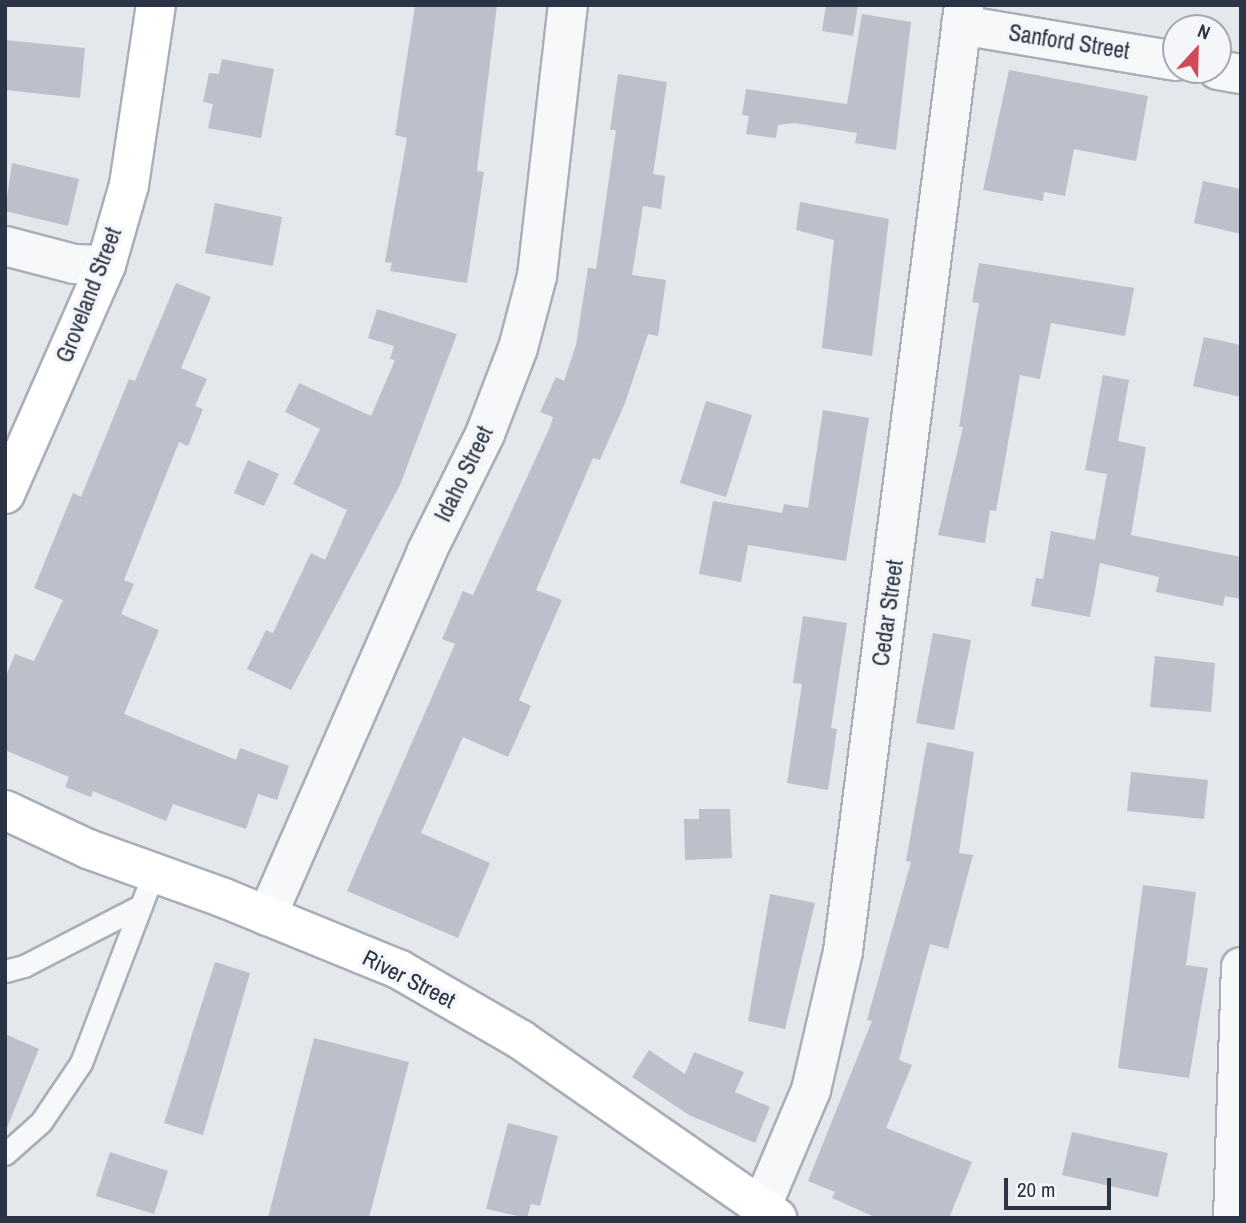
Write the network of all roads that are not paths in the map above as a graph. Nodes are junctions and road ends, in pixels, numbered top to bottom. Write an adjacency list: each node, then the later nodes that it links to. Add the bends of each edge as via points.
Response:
1 (156, 5): 6 (main road, Groveland Street, via 129,185)
2 (568, 5): 10 (street, Idaho Street, via 537,276 518,348 485,434 426,553)
3 (962, 15): 4 (street, Sanford Street); 14 (street, Cedar Street, via 843,951 811,1090)
4 (1162, 58)
5 (5, 246): 6 (street, via 75,264)
6 (106, 265): 7 (main road, Groveland Street)
7 (5, 494)
8 (5, 810): 9 (main road, River Street, via 88,849)
9 (147, 889): 10 (main road, River Street); 12 (lane, via 24,966); 13 (lane, via 82,1063 41,1122)
10 (267, 916): 14 (main road, River Street, via 400,970 521,1040)
11 (1241, 967): 15 (street)
12 (5, 971)
13 (5, 1154)
14 (769, 1213)
15 (1233, 1218)

